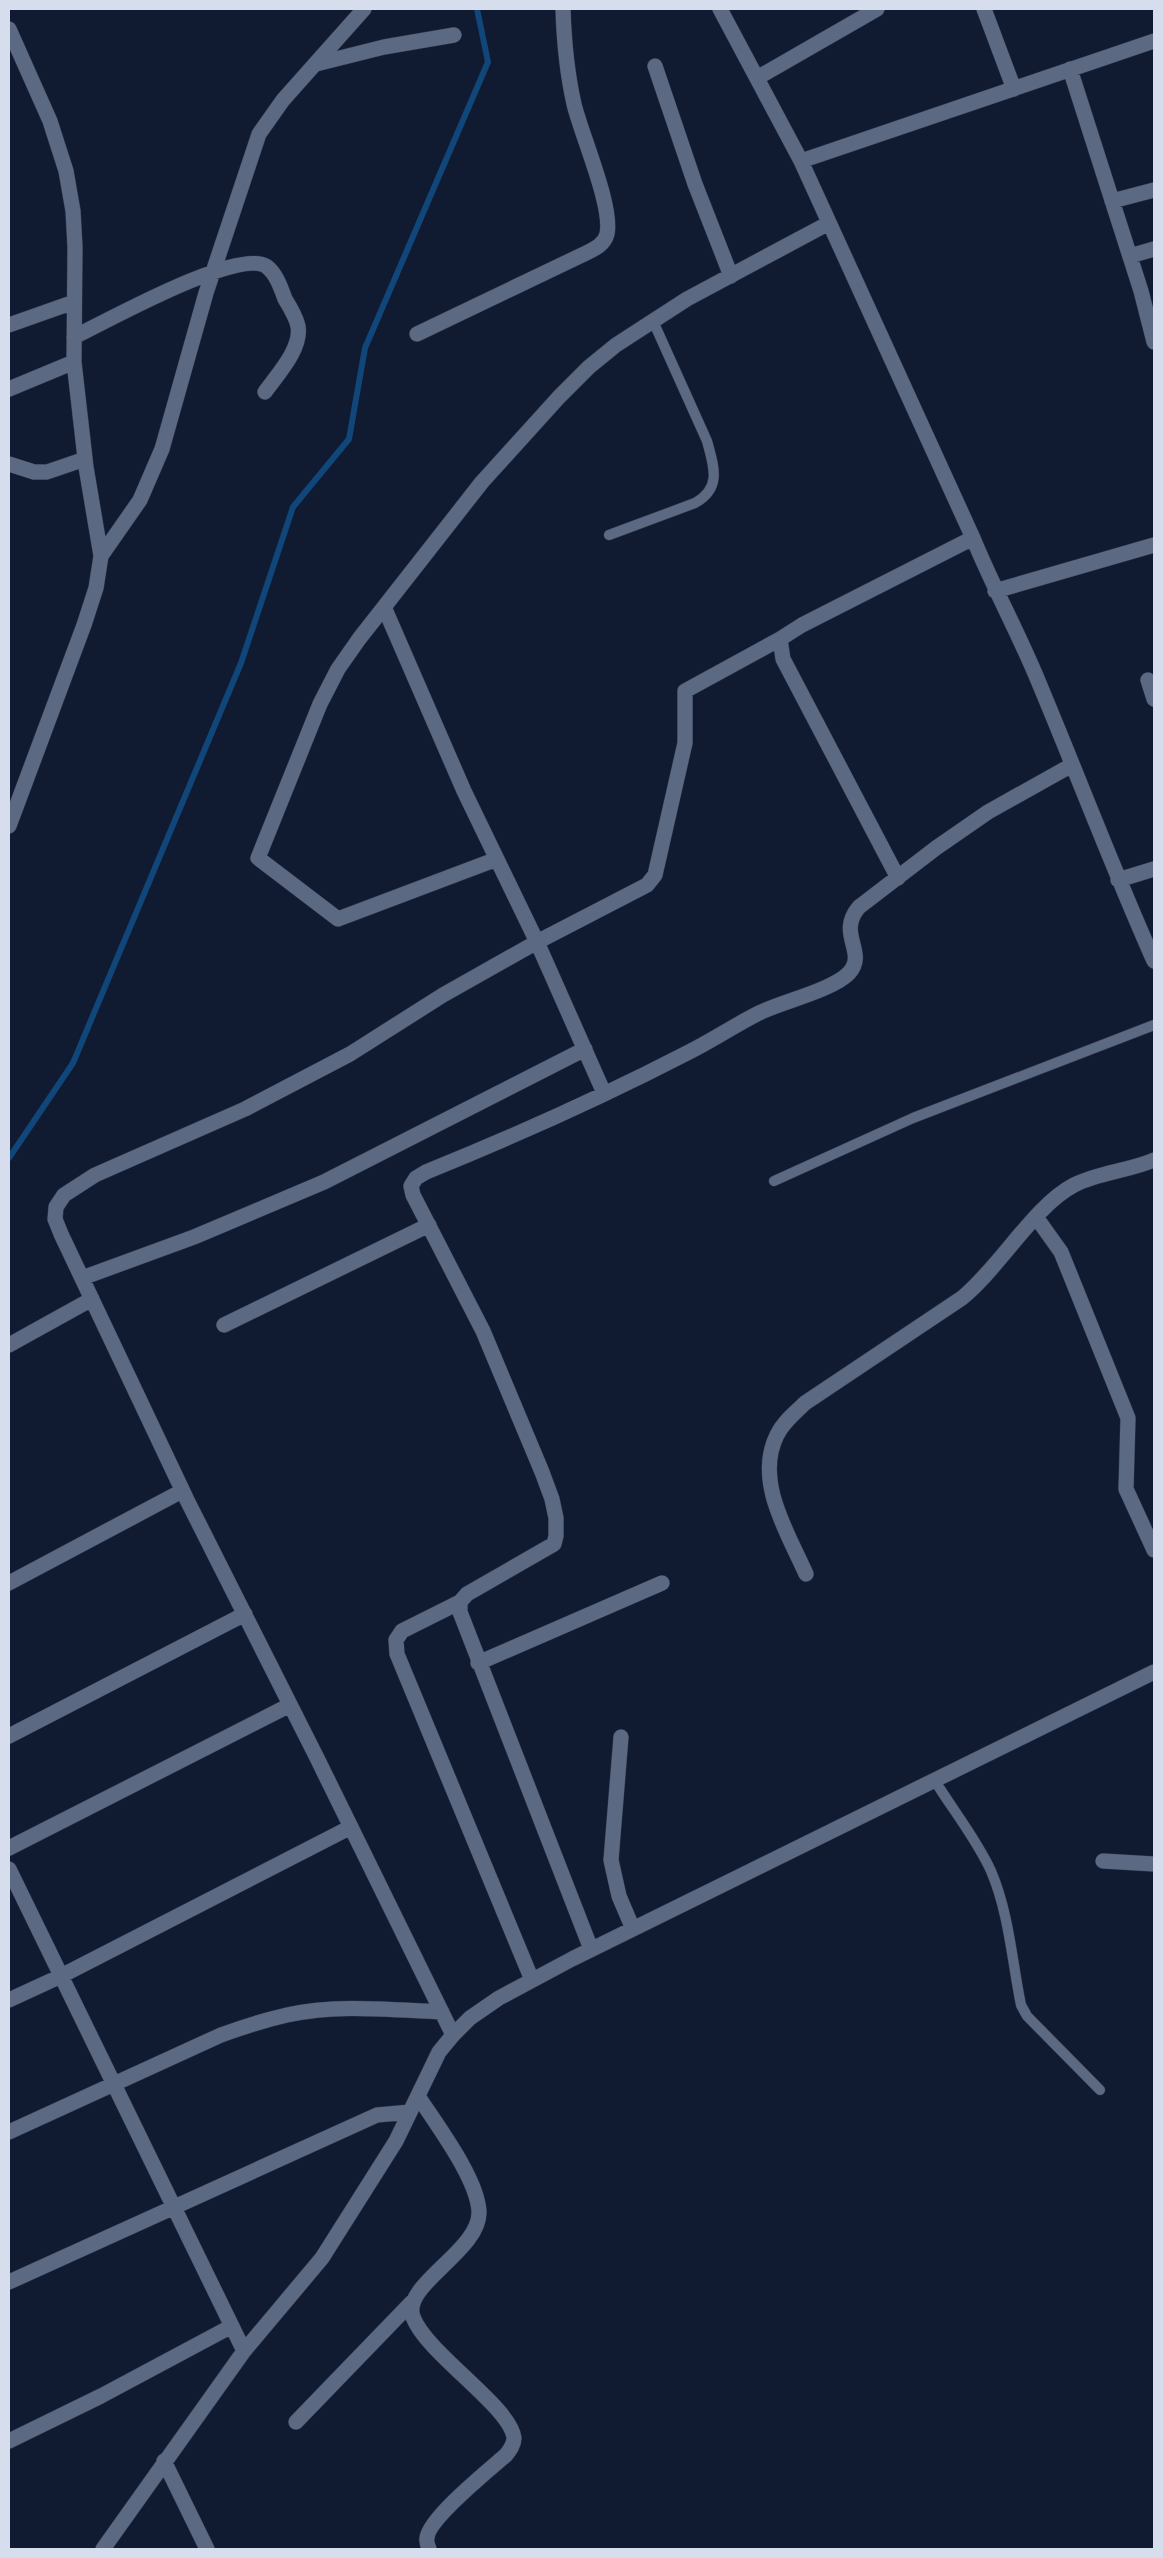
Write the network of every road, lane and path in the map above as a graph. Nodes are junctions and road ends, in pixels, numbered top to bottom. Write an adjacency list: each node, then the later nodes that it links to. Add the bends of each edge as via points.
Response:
1 (364, 9): 9 (street)
2 (563, 9): 25 (street, via 569,76 601,192 607,224 605,239 600,246 582,256)
3 (720, 9): 12 (street)
4 (877, 9): 12 (street)
5 (984, 9): 13 (street)
6 (9, 29): 22 (street, via 50,121 66,171 73,211)
7 (454, 35): 9 (street, via 384,47)
8 (1154, 41): 11 (street)
9 (316, 64): 20 (street, via 258,134)
10 (655, 66): 21 (street, via 695,184)
11 (1070, 69): 13 (street); 16 (street)
12 (757, 78): 14 (street)
13 (1014, 89): 14 (street)
14 (801, 161): 17 (street)
15 (1154, 190): 16 (street)
16 (1112, 201): 19 (street)
17 (829, 223): 21 (street); 34 (street)
18 (1154, 248): 19 (street)
19 (1130, 256): 27 (street)
20 (213, 270): 26 (street); 30 (street, via 246,262 267,267 298,324 296,346); 36 (street, via 162,449 140,500)
21 (731, 276): 23 (street)
22 (74, 302): 24 (street); 26 (street)
23 (654, 321): 33 (lane, via 707,441 713,483 706,497 695,503); 38 (street, via 616,345 559,397 482,482)
24 (9, 325)
25 (417, 334)
26 (74, 337): 28 (street)
27 (1154, 342)
28 (74, 362): 29 (street); 31 (street)
29 (9, 389)
30 (265, 392)
31 (85, 459): 32 (street, via 47,472 34,472); 36 (street)
32 (9, 464)
33 (609, 535)
34 (973, 538): 37 (street); 39 (street)
35 (1154, 545): 37 (street)
36 (101, 556): 43 (street, via 96,588 84,625)
37 (995, 591): 42 (street, via 1038,681)
38 (384, 607): 44 (street); 44 (street, via 338,670 320,704 258,858 338,919)
39 (780, 639): 46 (street, via 783,659); 48 (street, via 685,690 685,743 656,875 647,885)
40 (1148, 680): 41 (street)
41 (1154, 699)
42 (1072, 766): 46 (street, via 988,812); 47 (street)
43 (9, 826)
44 (497, 860): 48 (street)
45 (1154, 869): 47 (street)
46 (898, 878): 52 (street, via 852,916 849,925 855,959 854,967 847,975 817,991 755,1015 690,1052)
47 (1118, 880): 49 (street)
48 (537, 942): 51 (street); 57 (street, via 443,995 350,1054 254,1105 94,1175 64,1195 56,1207 55,1219)
49 (1154, 961)
50 (1154, 1025): 54 (lane, via 913,1118)
51 (585, 1049): 52 (street); 57 (street, via 324,1182 194,1237)
52 (604, 1093): 56 (street, via 416,1178 411,1186 413,1195)
53 (1154, 1160): 55 (street, via 1074,1185)
54 (774, 1181)
55 (1036, 1217): 62 (street, via 1061,1252 1128,1418 1126,1488); 63 (street, via 981,1283 805,1403 777,1434 770,1467 773,1500)
56 (429, 1225): 59 (street); 66 (street, via 482,1331 542,1472 556,1518 554,1544 467,1594)
57 (82, 1278): 58 (street)
58 (92, 1299): 60 (street); 61 (street)
59 (224, 1325)
60 (9, 1345)
61 (182, 1491): 64 (street); 67 (street)
62 (1154, 1550)
63 (806, 1574)
64 (9, 1583)
65 (662, 1583): 68 (street)
66 (460, 1602): 68 (street, via 462,1622); 82 (street, via 402,1631 396,1640 398,1654)
67 (245, 1614): 70 (street); 71 (street)
68 (478, 1663): 80 (street)
69 (1154, 1672): 73 (street)
70 (290, 1705): 74 (street); 75 (street)
71 (9, 1736)
72 (621, 1737): 79 (street, via 611,1860 619,1896)
73 (934, 1781): 79 (street); 87 (lane, via 992,1873 1026,2016)
74 (351, 1827): 81 (street); 84 (street)
75 (9, 1848)
76 (1103, 1861): 77 (street)
77 (1154, 1864)
78 (9, 1869): 81 (street)
79 (633, 1929): 80 (street)
80 (591, 1949): 82 (street)
81 (61, 1976): 83 (street); 86 (street)
82 (532, 1980): 85 (street, via 499,1998)
83 (9, 2000)
84 (442, 2012): 85 (street); 86 (street, via 352,2009 289,2014 221,2035)
85 (453, 2034): 88 (street, via 439,2052)
86 (114, 2084): 90 (street); 91 (street)
87 (1100, 2090)
88 (418, 2096): 89 (street); 93 (street, via 456,2156 476,2197 479,2213 466,2242)
89 (410, 2112): 91 (street, via 377,2115); 95 (street, via 396,2141 322,2258)
90 (9, 2132)
91 (173, 2206): 92 (street); 94 (street)
92 (9, 2282)
93 (412, 2302): 96 (street); 101 (street, via 412,2314 418,2328 494,2407 511,2427 514,2438 513,2446 506,2455 431,2527 427,2538)
94 (232, 2326): 95 (street); 97 (street, via 102,2396)
95 (244, 2351): 98 (street)
96 (296, 2422)
97 (9, 2441)
98 (164, 2461): 99 (street); 100 (street)
99 (103, 2549)
100 (207, 2549)
101 (429, 2549)

